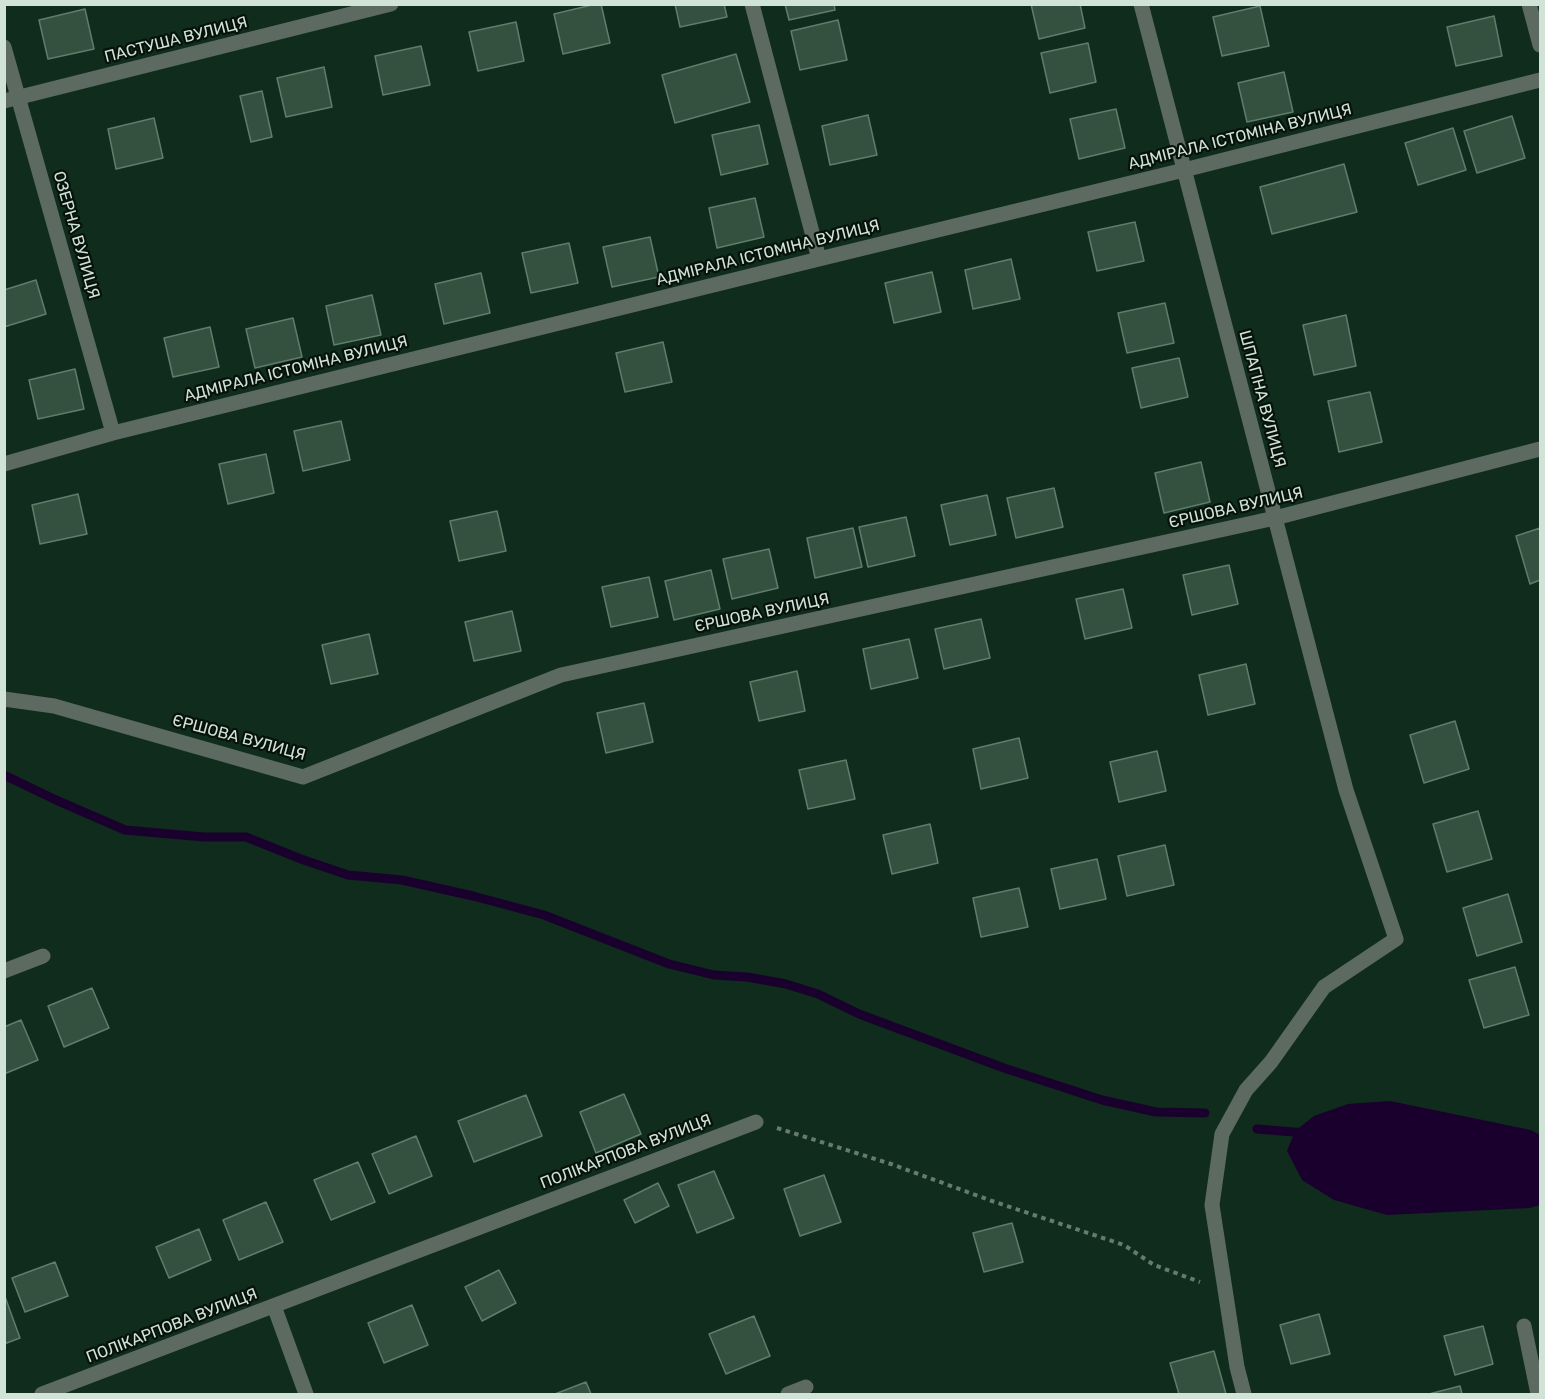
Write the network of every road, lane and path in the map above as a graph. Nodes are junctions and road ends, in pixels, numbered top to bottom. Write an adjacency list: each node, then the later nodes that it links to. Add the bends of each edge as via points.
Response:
1 (391, 4): 8 (street, ПАСТУША ВУЛИЦЯ)
2 (752, 4): 10 (street)
3 (1141, 4): 9 (street, ШПАГІНА ВУЛИЦЯ)
4 (1529, 4): 5 (street)
5 (1540, 45)
6 (4, 48): 8 (street, ОЗЕРНА ВУЛИЦЯ)
7 (1540, 80): 9 (street, АДМІРАЛА ІСТОМІНА ВУЛИЦЯ)
8 (12, 99): 11 (street, ОЗЕРНА ВУЛИЦЯ)
9 (1184, 170): 10 (street, АДМІРАЛА ІСТОМІНА ВУЛИЦЯ); 14 (street, ШПАГІНА ВУЛИЦЯ)
10 (819, 258): 11 (street, АДМІРАЛА ІСТОМІНА ВУЛИЦЯ)
11 (113, 433): 13 (street, АДМІРАЛА ІСТОМІНА ВУЛИЦЯ)
12 (1540, 449): 14 (street, ЄРШОВА ВУЛИЦЯ)
13 (4, 464)
14 (1275, 518): 15 (street, ЄРШОВА ВУЛИЦЯ, via 561,675 303,777 54,706); 19 (street, ШПАГІНА ВУЛИЦЯ, via 1347,790 1396,939 1324,987 1271,1062 1246,1090 1222,1134 1212,1204)
15 (4, 699)
16 (43, 956): 17 (street)
17 (4, 971)
18 (756, 1122): 19 (path, via 1124,1245 1154,1265); 20 (street, ПОЛІКАРПОВА ВУЛИЦЯ)
19 (1225, 1291): 26 (street)
20 (274, 1306): 23 (street, ПОЛІКАРПОВА ВУЛИЦЯ); 24 (street)
21 (1524, 1326): 27 (street)
22 (806, 1388): 25 (street)
23 (42, 1395)
24 (306, 1395)
25 (788, 1395)
26 (1244, 1395)
27 (1538, 1395)

